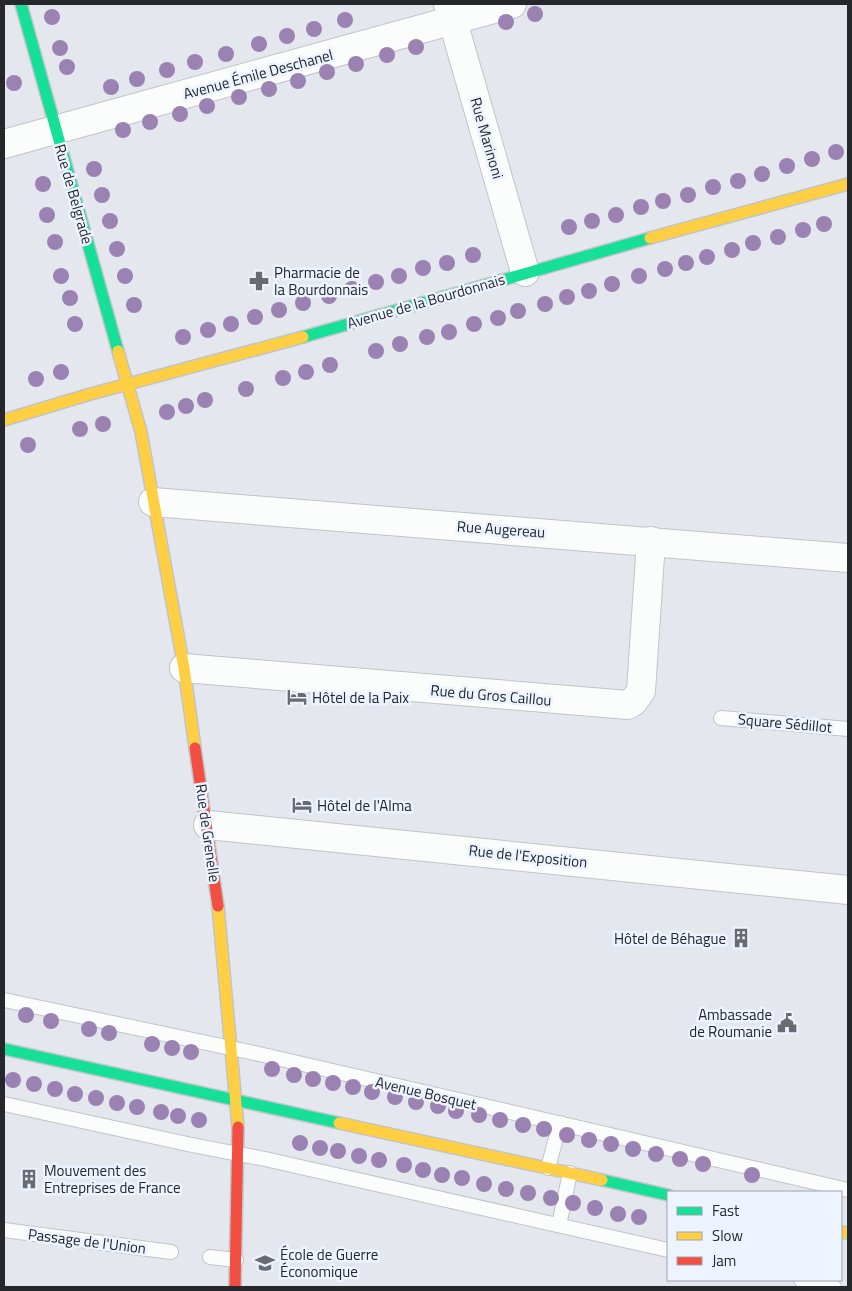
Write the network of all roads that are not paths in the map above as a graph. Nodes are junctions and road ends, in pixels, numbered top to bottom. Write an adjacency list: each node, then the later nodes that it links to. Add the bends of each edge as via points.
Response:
1 (21, 4): 4 (main road, Rue de Belgrade)
2 (512, 4): 3 (street, Avenue Émile Deschanel)
3 (451, 12): 4 (street, Avenue Émile Deschanel); 7 (street, Rue Marinoni)
4 (55, 130): 5 (street, Avenue Émile Deschanel); 8 (main road, Rue de Belgrade)
5 (4, 144)
6 (848, 184): 7 (main road, Avenue de la Bourdonnais)
7 (525, 272): 8 (main road, Avenue de la Bourdonnais, via 232,358)
8 (129, 384): 9 (main road, Avenue de la Bourdonnais); 10 (main road, Rue de Grenelle)
9 (4, 420)
10 (153, 502): 11 (street, Rue Augereau); 13 (main road, Rue de Grenelle)
11 (651, 541): 12 (street, Rue Augereau); 13 (street, Rue du Gros Caillou, via 641,691 628,705)
12 (848, 558)
13 (184, 668): 16 (main road, Rue de Grenelle)
14 (721, 718): 15 (lane, Square Sédillot)
15 (848, 729)
16 (208, 825): 17 (street, Rue de l'Exposition); 19 (main road, Rue de Grenelle)
17 (848, 890)
18 (4, 1000): 19 (lane, Avenue Bosquet)
19 (232, 1048): 21 (main road, Rue de Grenelle); 23 (lane, Avenue Bosquet)
20 (4, 1049): 21 (main road)
21 (237, 1100): 24 (main road, Rue de Grenelle); 25 (main road)
22 (4, 1104): 24 (lane)
23 (560, 1123): 25 (lane); 27 (lane, Avenue Bosquet)
24 (239, 1153): 29 (lane); 34 (main road, Rue de Grenelle)
25 (548, 1168): 26 (main road)
26 (570, 1173): 28 (main road); 29 (lane)
27 (848, 1190)
28 (667, 1194)
29 (558, 1225): 31 (lane)
30 (4, 1230): 32 (lane, Passage de l'Union)
31 (667, 1250)
32 (171, 1252)
33 (210, 1257): 34 (lane)
34 (236, 1260): 36 (main road, Rue de Grenelle)
35 (806, 1281): 37 (lane)
36 (235, 1287)
37 (834, 1287)

